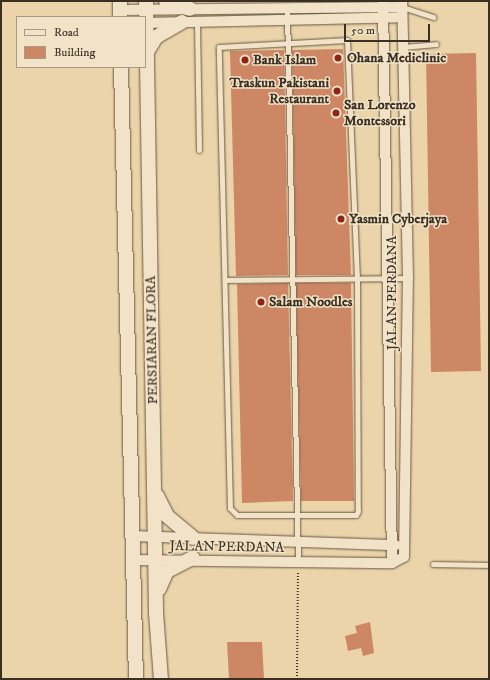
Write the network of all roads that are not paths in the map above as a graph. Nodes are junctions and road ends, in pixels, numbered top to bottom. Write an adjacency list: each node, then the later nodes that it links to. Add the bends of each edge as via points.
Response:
1 (166, 1): 6 (main road)
2 (383, 4): 3 (street); 4 (street); 10 (street, JALAN PERDANA)
3 (402, 4): 8 (street, JALAN PERDANA); 9 (lane, via 422,16)
4 (287, 8): 6 (street); 11 (lane)
5 (120, 9): 7 (street)
6 (190, 9): 7 (street)
7 (146, 14): 12 (street); 17 (main road, PERSIARAN FLORA)
8 (402, 17): 10 (street); 16 (street, JALAN PERDANA)
9 (433, 17)
10 (383, 18): 11 (street); 22 (street, JALAN PERDANA)
11 (287, 20): 13 (street); 14 (lane)
12 (182, 22): 13 (street); 17 (main road, via 159,34)
13 (197, 22): 19 (lane)
14 (287, 43): 20 (lane); 21 (lane, via 350,42); 24 (lane, via 219,47)
15 (436, 44): 16 (lane)
16 (403, 47): 23 (street, JALAN PERDANA)
17 (147, 52): 25 (main road, PERSIARAN FLORA)
18 (122, 68): 27 (main road, PERSIARAN FLORA)
19 (199, 150)
20 (292, 278): 21 (lane); 24 (lane); 26 (lane)
21 (357, 278): 22 (lane); 26 (lane, via 358,511 356,515)
22 (385, 278): 23 (lane); 31 (street, JALAN PERDANA)
23 (408, 278): 32 (street, JALAN PERDANA)
24 (225, 280): 26 (lane, via 230,508 237,515)
25 (155, 492): 28 (main road, PERSIARAN FLORA); 29 (main road, via 167,516)
26 (297, 515): 30 (lane)
27 (132, 536): 28 (street, JALAN PERDANA); 34 (main road, PERSIARAN FLORA)
28 (155, 536): 29 (street, JALAN PERDANA); 35 (main road, PERSIARAN FLORA)
29 (193, 538): 30 (street, JALAN PERDANA)
30 (298, 541): 31 (street, JALAN PERDANA); 36 (lane)
31 (391, 545): 32 (street, JALAN PERDANA); 37 (street, JALAN PERDANA)
32 (405, 545): 37 (street, JALAN PERDANA, via 404,557)
33 (193, 558): 35 (street, JALAN PERDANA); 36 (street, JALAN PERDANA); 40 (main road, via 164,574)
34 (133, 560): 35 (street, JALAN PERDANA); 41 (main road, PERSIARAN FLORA)
35 (155, 560): 40 (main road, PERSIARAN FLORA)
36 (298, 561): 37 (street, JALAN PERDANA)
37 (392, 563)
38 (433, 564): 39 (lane)
39 (489, 565)
40 (156, 614): 42 (main road, PERSIARAN FLORA)
41 (136, 679)
42 (161, 679)

